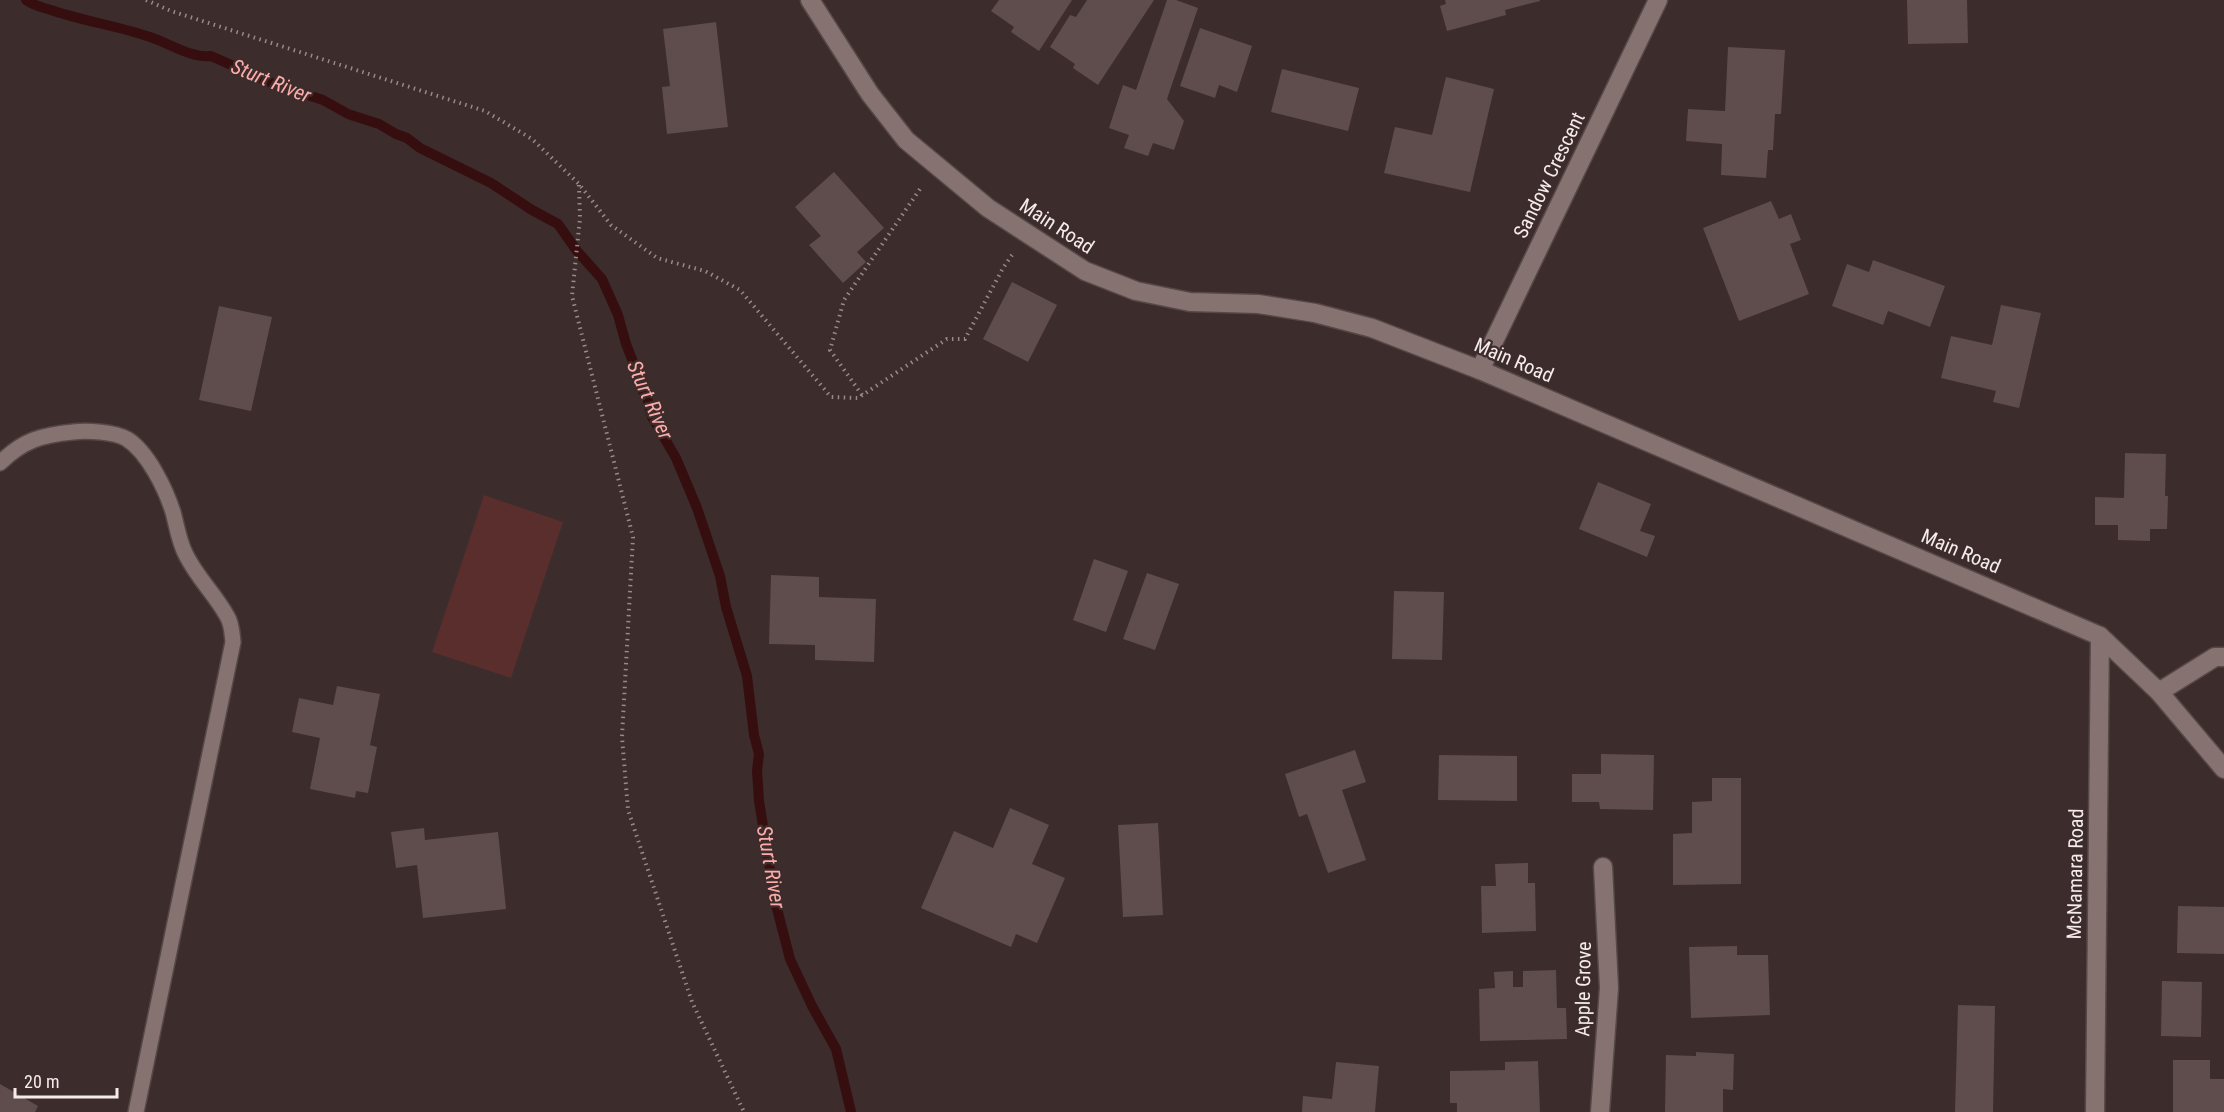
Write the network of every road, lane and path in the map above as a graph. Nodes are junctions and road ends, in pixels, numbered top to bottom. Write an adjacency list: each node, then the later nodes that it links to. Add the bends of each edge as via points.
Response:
1 (146, 0): 5 (path, via 485,111 532,139)
2 (810, 0): 4 (main road, Main Road, via 870,94 906,140)
3 (1658, 0): 7 (main road, Sandow Crescent)
4 (936, 166): 7 (main road, Main Road, via 988,208 1085,271 1136,291 1190,302 1258,304 1315,313 1372,328); 8 (path, via 844,300 830,350)
5 (579, 184): 8 (path, via 611,225 657,258 705,271 740,290 831,397); 16 (path, via 580,218 572,296 633,537 622,737 628,810 692,1002)
6 (1003, 268): 8 (path, via 965,339 947,339)
7 (1480, 370): 10 (main road, Main Road)
8 (862, 395)
9 (0, 463): 15 (lane, via 29,440 54,434 80,431 127,439 158,475 182,548 232,629)
10 (2100, 636): 12 (main road, Main Road); 18 (main road, McNamara Road)
11 (2224, 657): 12 (main road, via 2215,657)
12 (2158, 692): 13 (main road, Main Road)
13 (2224, 769)
14 (1603, 867): 17 (main road, Apple Grove, via 1609,988)
15 (136, 1112)
16 (744, 1112)
17 (1600, 1112)
18 (2095, 1112)

